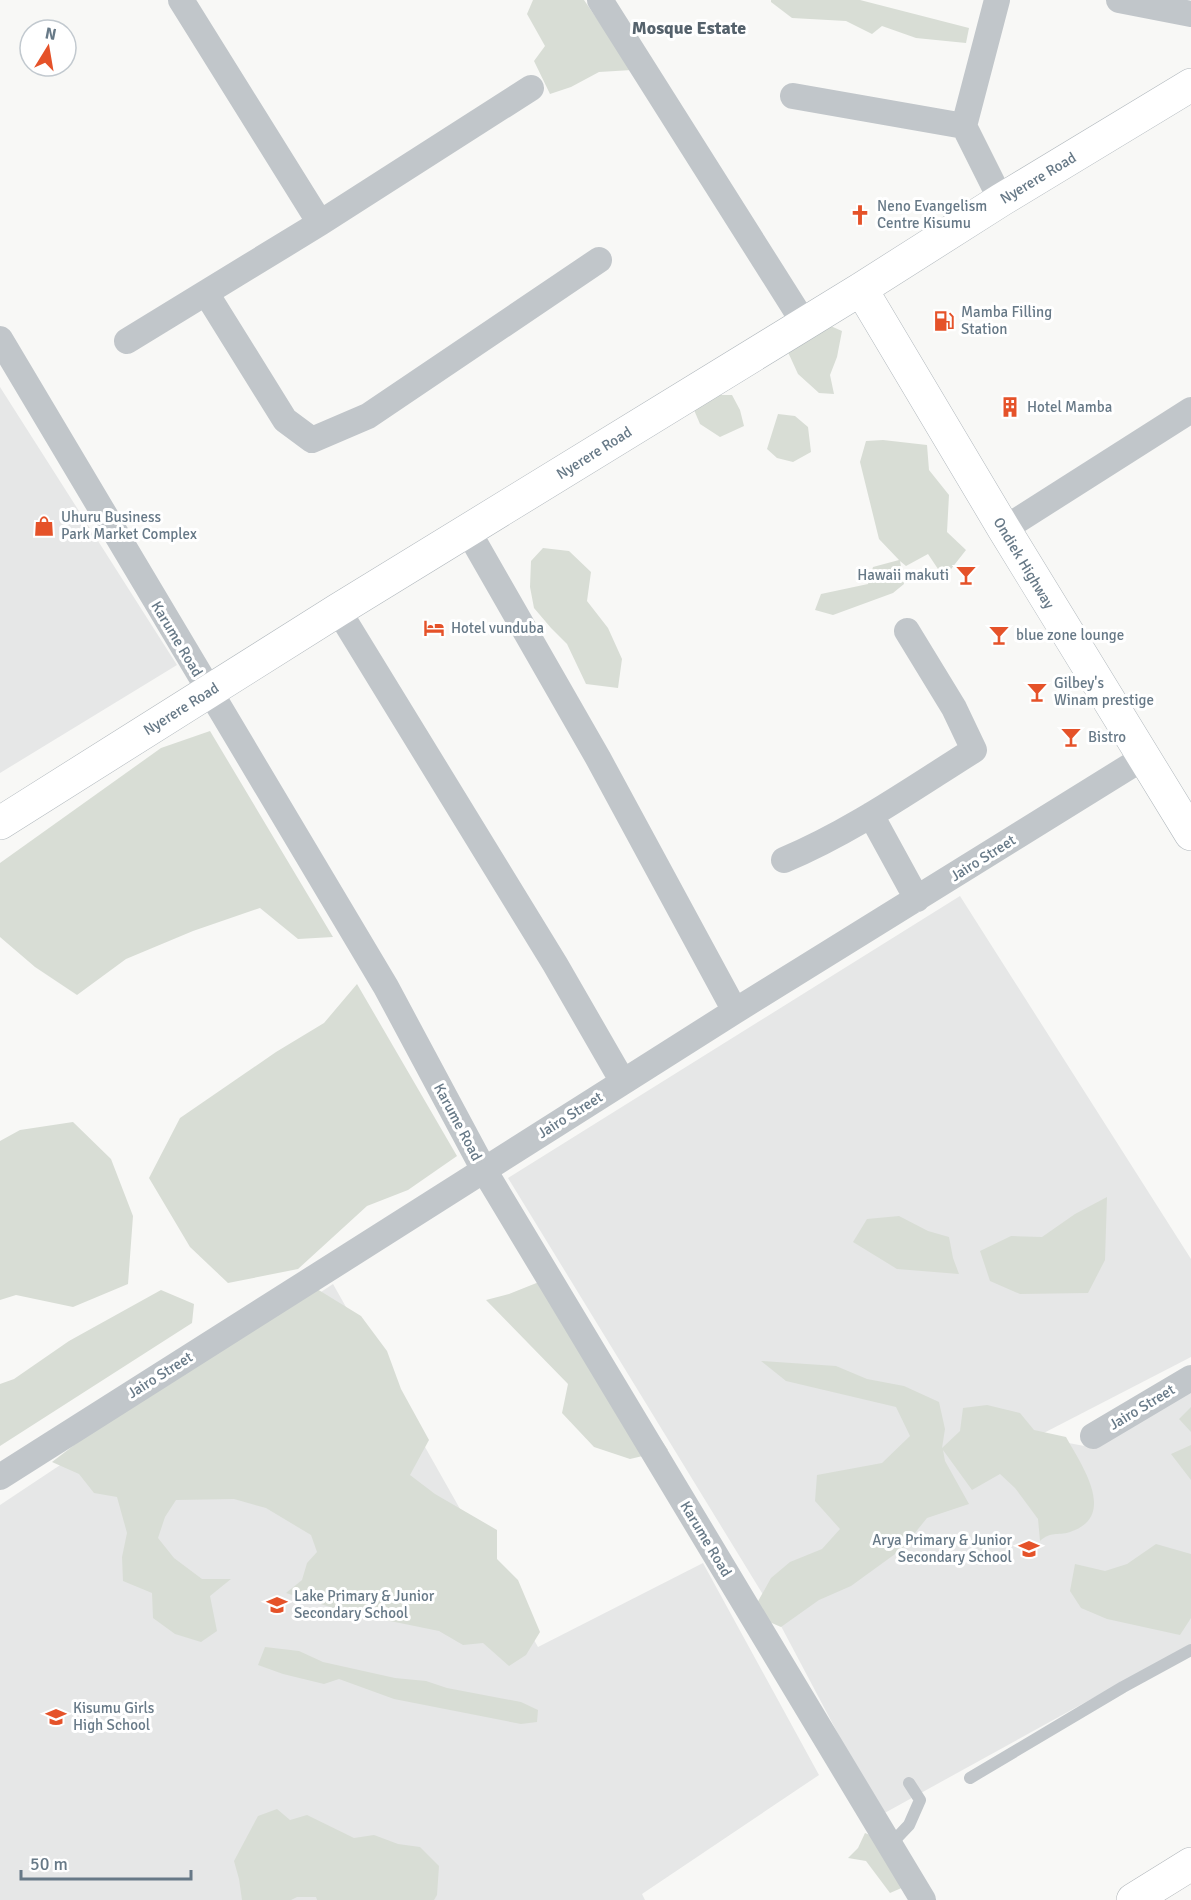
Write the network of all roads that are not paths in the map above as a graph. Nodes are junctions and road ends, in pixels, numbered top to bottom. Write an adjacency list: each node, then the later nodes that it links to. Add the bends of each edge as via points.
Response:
1 (181, 0): 11 (street)
2 (600, 0): 15 (street)
3 (997, 0): 9 (street)
4 (1119, 0): 5 (street)
5 (1191, 14)
6 (1191, 85): 10 (main road, Nyerere Road)
7 (531, 88): 11 (street)
8 (793, 96): 9 (street)
9 (964, 126): 10 (street)
10 (1001, 200): 13 (main road, Nyerere Road)
11 (320, 223): 14 (street)
12 (599, 260): 14 (street, via 368,416 312,440 285,420)
13 (861, 289): 15 (main road, Nyerere Road); 19 (main road, Ondiek Highway)
14 (206, 293): 17 (street)
15 (804, 323): 20 (main road, Nyerere Road)
16 (0, 339): 23 (street, Karume Road)
17 (127, 341)
18 (1191, 410): 19 (street)
19 (1004, 529): 24 (main road, Ondiek Highway)
20 (468, 531): 21 (main road, Nyerere Road); 30 (street, via 598,758)
21 (338, 610): 23 (main road, Nyerere Road); 31 (street)
22 (907, 631): 25 (street, via 954,708 974,750)
23 (208, 692): 26 (main road, Nyerere Road); 32 (street, Karume Road, via 386,987)
24 (1143, 758): 27 (main road, Ondiek Highway); 29 (street, Jairo Street)
25 (871, 815): 28 (street); 29 (street)
26 (0, 823)
27 (1191, 834)
28 (784, 860)
29 (917, 899): 30 (street, Jairo Street)
30 (735, 1011): 31 (street, Jairo Street)
31 (623, 1082): 32 (street, Jairo Street)
32 (484, 1170): 35 (street, Jairo Street); 39 (street, Karume Road)
33 (1191, 1378): 34 (street, Jairo Street)
34 (1093, 1436)
35 (0, 1477)
36 (1191, 1650): 37 (lane)
37 (970, 1778)
38 (909, 1783): 39 (lane, via 920,1800 909,1825)
39 (890, 1845): 42 (street, Karume Road)
40 (1191, 1864): 43 (main road)
41 (1191, 1891): 44 (main road)
42 (922, 1900)
43 (1133, 1900)
44 (1176, 1900)

